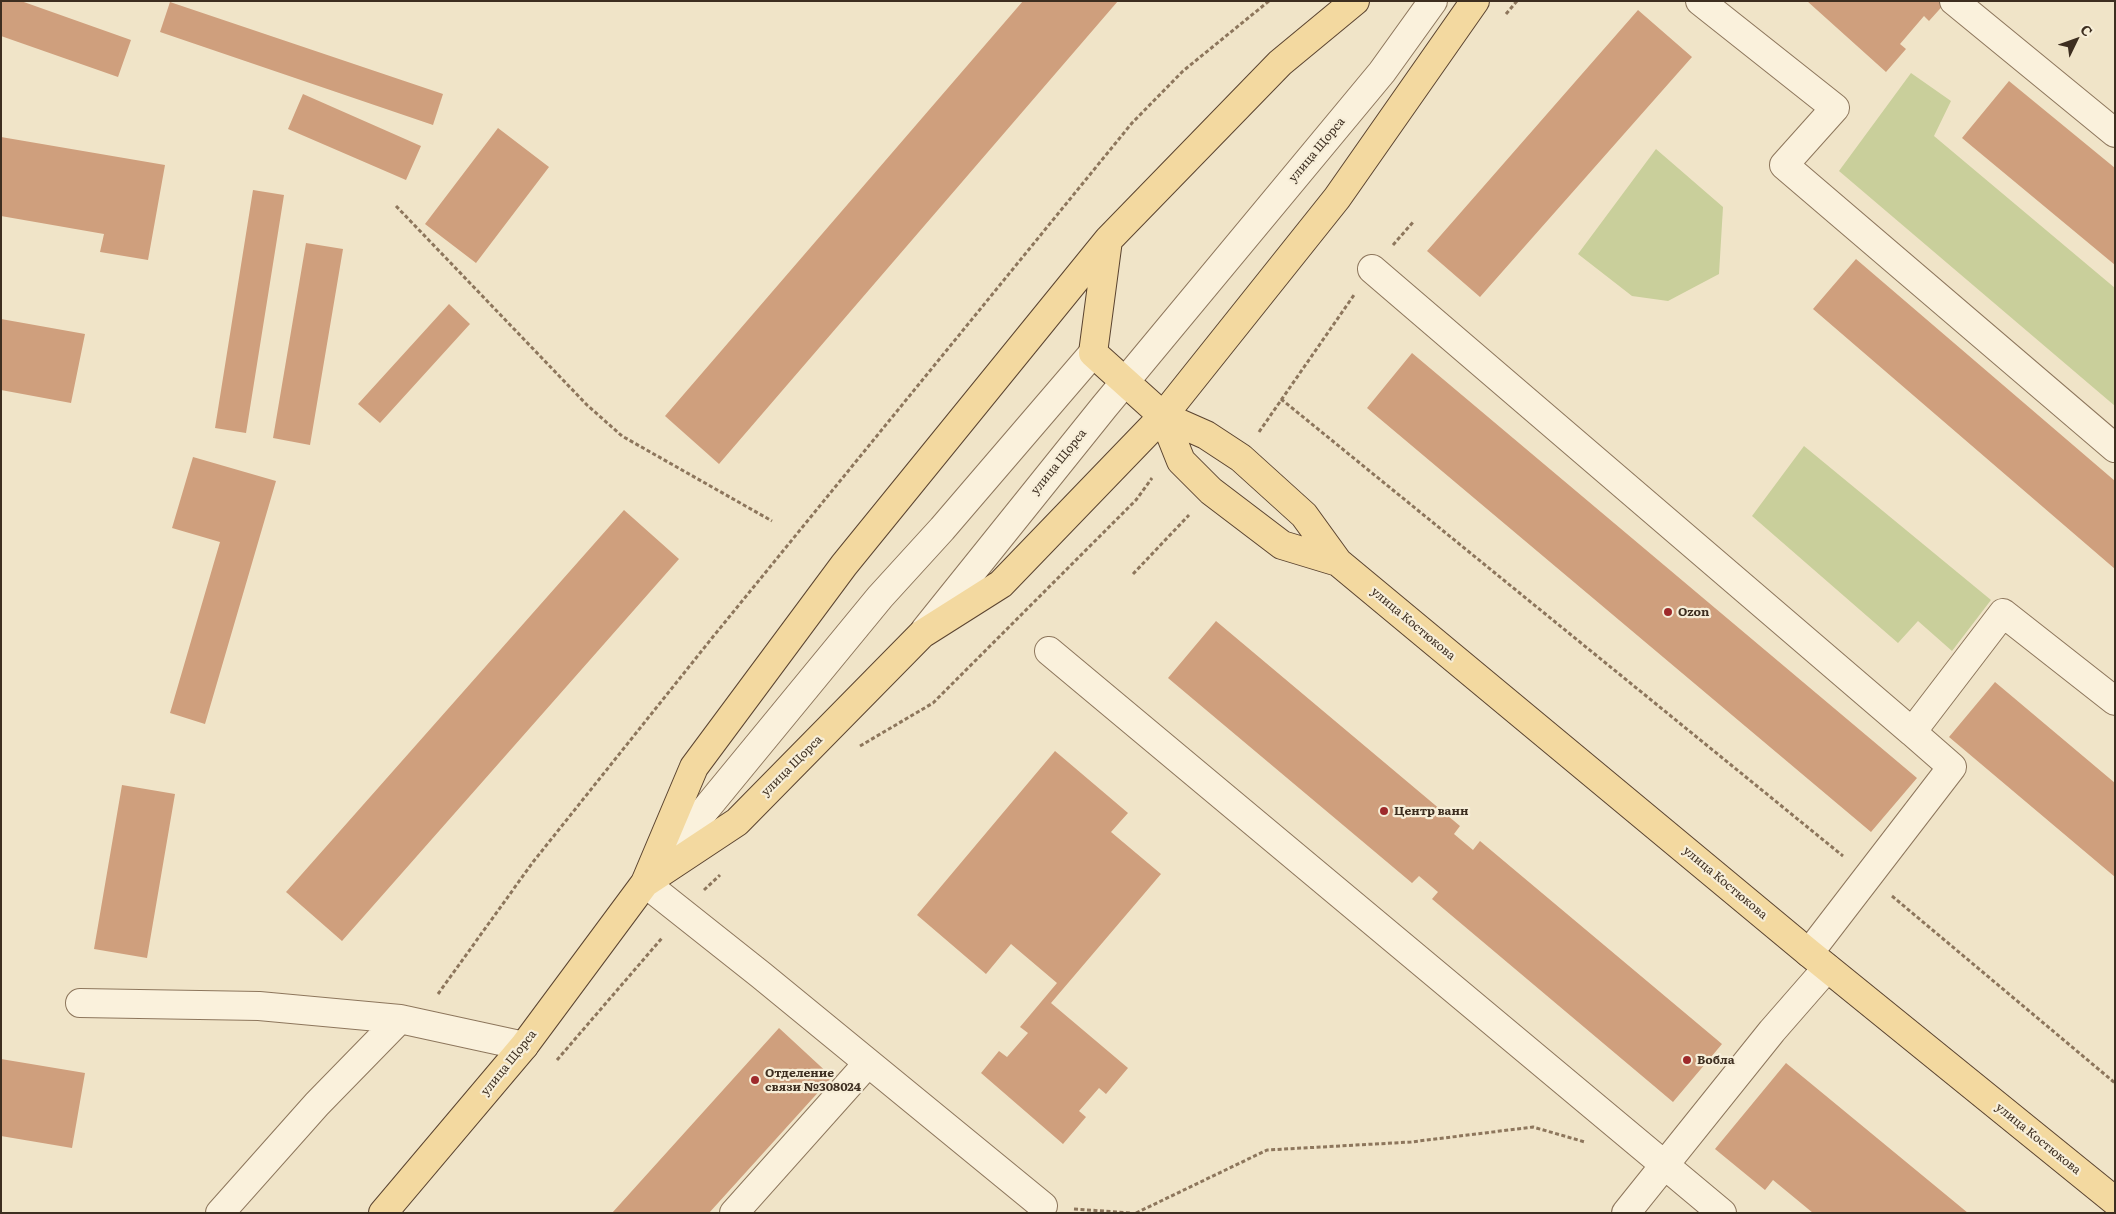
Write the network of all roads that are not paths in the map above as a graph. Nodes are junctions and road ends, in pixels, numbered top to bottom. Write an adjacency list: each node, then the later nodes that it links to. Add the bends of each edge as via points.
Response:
1 (1355, 1): 7 (main road, via 1280,63)
2 (1433, 1): 10 (street, улица Щорса, via 1382,72)
3 (1474, 1): 11 (main road, via 1337,198)
4 (1700, 1): 12 (street, via 1835,108 1784,165)
5 (1954, 1): 6 (street)
6 (2115, 133)
7 (1108, 240): 9 (main road); 18 (main road, via 844,565 694,767)
8 (1372, 269): 17 (street)
9 (1093, 353): 10 (main road, улица Костюкова); 18 (street, улица Щорса, via 942,530 880,597)
10 (1125, 382): 11 (main road, улица Костюкова); 14 (street, улица Щорса)
11 (1163, 416): 13 (main road, улица Костюкова, via 1206,435 1241,458 1304,515); 13 (main road, улица Костюкова, via 1181,461 1211,491 1282,545); 14 (main road, via 1001,584)
12 (2115, 448)
13 (1338, 562): 19 (main road, улица Костюкова)
14 (922, 634): 18 (main road, улица Щорса, via 737,822)
15 (1049, 651): 24 (street)
16 (2115, 701): 17 (street, via 2003,613)
17 (1912, 732): 19 (street, via 1952,767 1868,876)
18 (645, 883): 22 (main road, улица Щорса); 23 (street)
19 (1818, 960): 24 (street, via 1772,1031); 25 (main road, улица Костюкова)
20 (80, 1003): 21 (street, via 258,1006)
21 (408, 1021): 22 (street); 28 (street, via 316,1104)
22 (524, 1046): 27 (main road, улица Щорса)
23 (868, 1063): 26 (street); 29 (street)
24 (1664, 1166): 30 (street); 31 (street)
25 (2115, 1201)
26 (1043, 1206)
27 (384, 1212)
28 (220, 1213)
29 (734, 1213)
30 (1626, 1213)
31 (1722, 1213)

